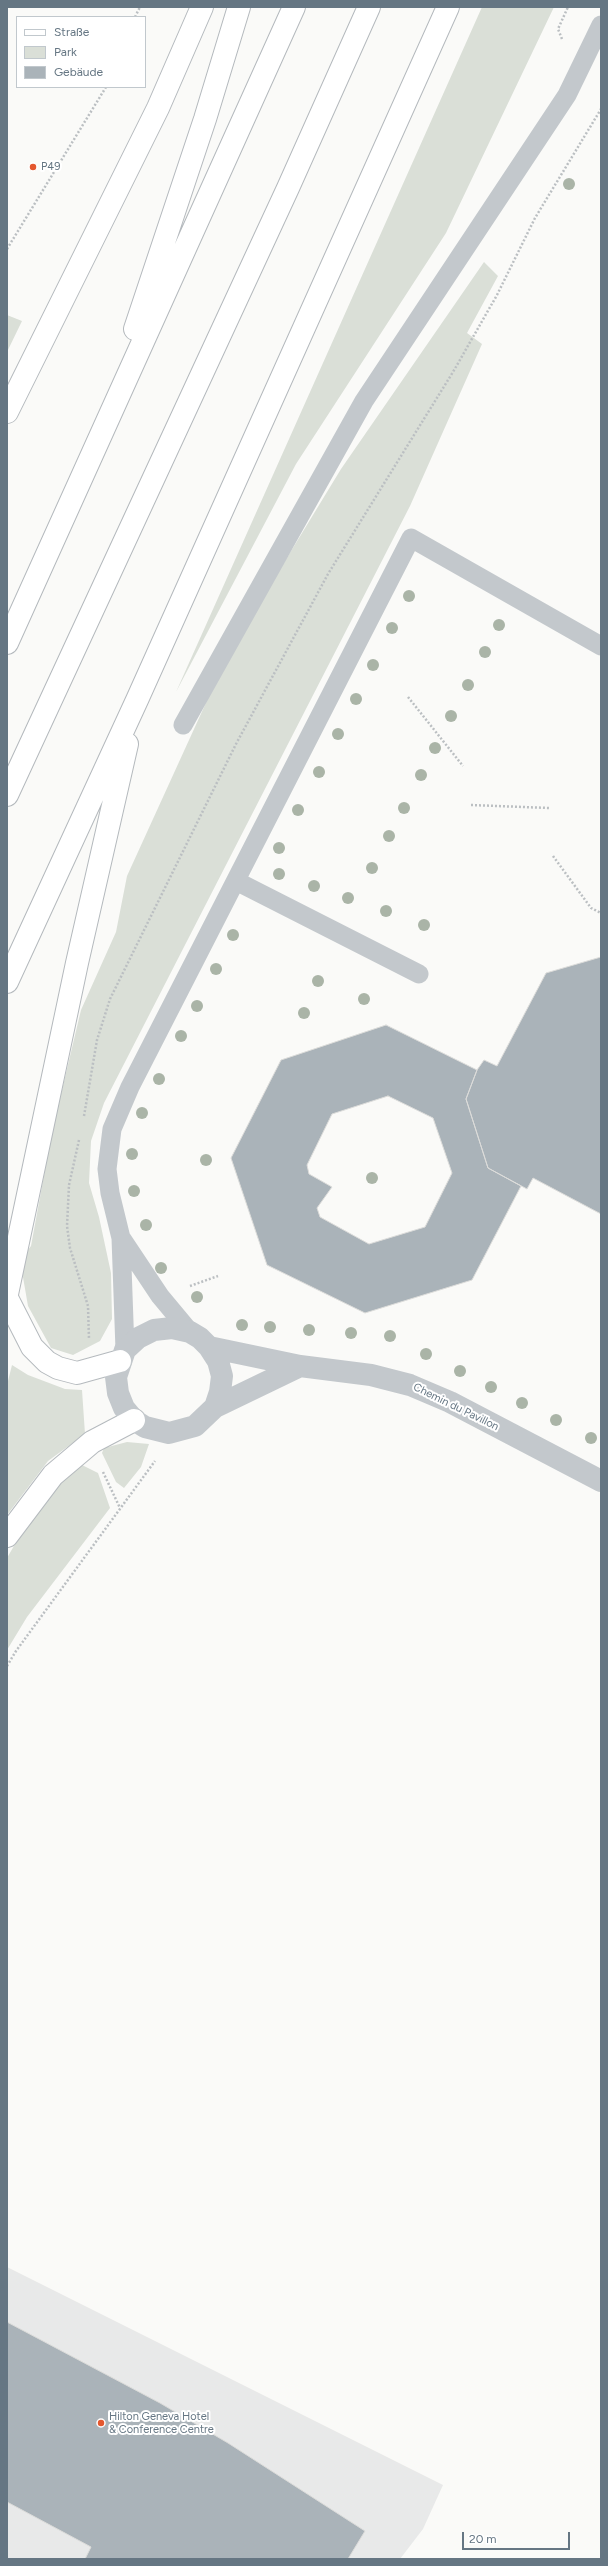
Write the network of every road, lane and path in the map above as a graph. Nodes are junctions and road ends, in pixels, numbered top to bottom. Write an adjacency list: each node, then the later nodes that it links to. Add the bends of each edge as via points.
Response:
1 (140, 7): 7 (path)
2 (202, 7): 12 (main road, via 158,108)
3 (239, 7): 13 (main road, via 205,119)
4 (294, 7): 13 (main road)
5 (369, 7): 20 (main road, via 285,196)
6 (448, 7): 17 (main road)
7 (136, 16)
8 (601, 25): 18 (lane, via 567,96 364,402)
9 (105, 88): 11 (path)
10 (601, 109): 28 (path, via 535,218 497,295 453,372 328,574 216,784 110,999 97,1040)
11 (7, 249)
12 (7, 412)
13 (96, 444): 14 (main road)
14 (7, 643)
15 (601, 646): 24 (lane, via 411,538)
16 (408, 697): 19 (path)
17 (137, 700): 27 (main road); 33 (main road, via 77,963)
18 (183, 725)
19 (463, 766)
20 (7, 795)
21 (471, 805): 22 (path)
22 (549, 808)
23 (553, 856): 25 (path, via 591,908)
24 (236, 881): 26 (lane); 30 (lane, via 130,1087 112,1129 107,1169 110,1193)
25 (601, 913)
26 (419, 974)
27 (7, 982)
28 (83, 1121)
29 (80, 1136): 35 (path, via 69,1185 67,1226 70,1248)
30 (122, 1238): 36 (lane, via 160,1296); 38 (lane)
31 (218, 1276): 32 (path)
32 (190, 1286)
33 (7, 1294)
34 (7, 1298): 38 (main road, via 32,1347 46,1362 58,1368 77,1373)
35 (88, 1306)
36 (190, 1332): 37 (street); 38 (street, via 172,1328 154,1330 138,1338)
37 (209, 1347): 39 (street, Chemin du Pavillon); 40 (street, via 218,1361 222,1376 220,1392)
38 (123, 1356): 41 (street, via 116,1377 118,1393 124,1408)
39 (300, 1366): 40 (street); 43 (street, Chemin du Pavillon, via 350,1371 410,1385 450,1402)
40 (214, 1407): 42 (street, via 195,1426)
41 (134, 1420): 42 (street, via 156,1432); 44 (main road, via 92,1442 53,1475)
42 (169, 1433): 45 (path, via 165,1449)
43 (601, 1481)
44 (7, 1536)
45 (7, 1666)

